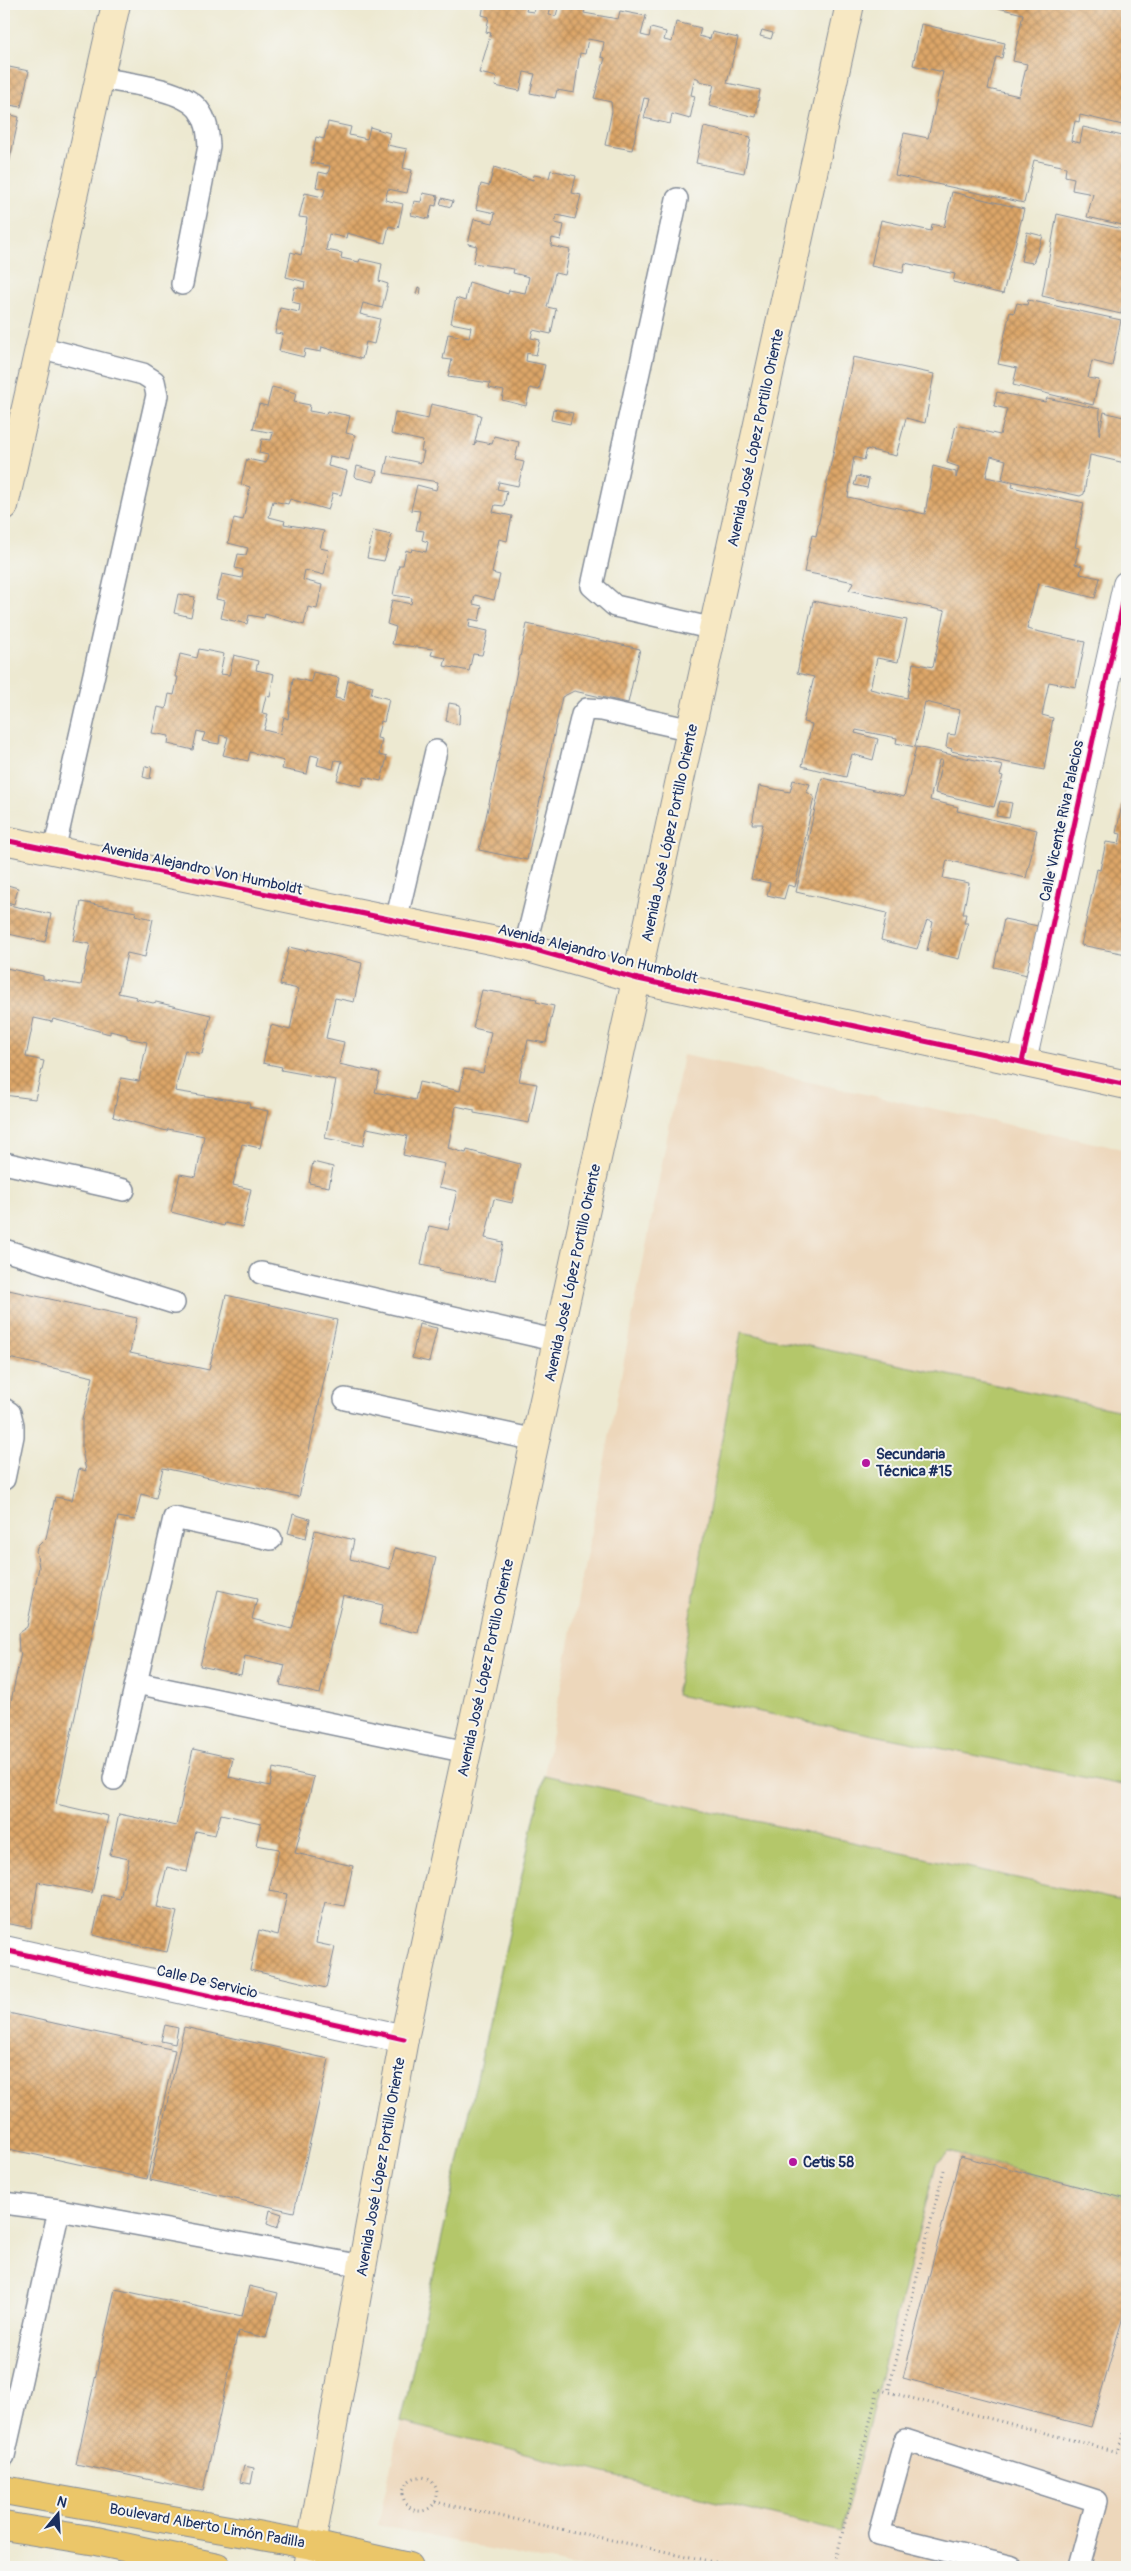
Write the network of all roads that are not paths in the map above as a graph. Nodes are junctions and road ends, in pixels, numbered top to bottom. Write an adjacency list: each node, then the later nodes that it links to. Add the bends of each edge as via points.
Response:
1 (116, 4): 3 (main road)
2 (850, 4): 9 (main road, Avenida José López Portillo Oriente)
3 (99, 78): 5 (lane, via 179,96 198,108 208,126 209,146); 6 (main road)
4 (677, 199): 9 (lane, via 592,586 614,606)
5 (182, 284)
6 (39, 347): 7 (main road); 14 (lane, via 143,374 154,381 158,395)
7 (4, 506)
8 (1127, 585): 10 (street, Calle Vicente Riva Palacios)
9 (714, 629): 11 (main road, Avenida José López Portillo Oriente)
10 (1121, 647): 18 (street, Calle Vicente Riva Palacios)
11 (692, 730): 16 (lane, via 602,710 587,709 582,715); 17 (main road, Avenida José López Portillo Oriente)
12 (436, 751): 15 (lane)
13 (4, 840): 14 (main road, Avenida Alejandro Von Humboldt)
14 (54, 851): 15 (main road, Avenida Alejandro Von Humboldt)
15 (396, 921): 16 (main road, Avenida Alejandro Von Humboldt)
16 (525, 947): 17 (main road, Avenida Alejandro Von Humboldt)
17 (638, 978): 18 (main road, Avenida Alejandro Von Humboldt); 25 (main road, Avenida José López Portillo Oriente)
18 (1022, 1062): 19 (main road, Avenida Alejandro Von Humboldt)
19 (1127, 1085)
20 (4, 1163): 21 (lane)
21 (124, 1190)
22 (4, 1250): 24 (lane)
23 (261, 1273): 25 (lane)
24 (174, 1303)
25 (558, 1341): 28 (main road, Avenida José López Portillo Oriente)
26 (345, 1399): 28 (lane)
27 (4, 1409): 29 (lane, via 10,1413 13,1425)
28 (536, 1440): 32 (main road, Avenida José López Portillo Oriente)
29 (4, 1479)
30 (271, 1539): 31 (lane, via 174,1518)
31 (136, 1683): 32 (lane); 33 (lane)
32 (467, 1752): 35 (main road, Avenida José López Portillo Oriente)
33 (114, 1779)
34 (4, 1950): 35 (street, Calle De Servicio)
35 (404, 2039): 38 (main road, Avenida José López Portillo Oriente)
36 (4, 2202): 37 (lane)
37 (59, 2210): 38 (lane); 39 (lane)
38 (363, 2266): 42 (main road, Avenida José López Portillo Oriente)
39 (4, 2456)
40 (4, 2490): 42 (main road, Boulevard Alberto Limón Padilla)
41 (4, 2526): 43 (main road, via 96,2541)
42 (309, 2556): 44 (main road, Boulevard Alberto Limón Padilla)
43 (217, 2567)
44 (409, 2567)
45 (1012, 2567): 46 (lane, via 879,2534 904,2440 1097,2500)
46 (1079, 2567)

